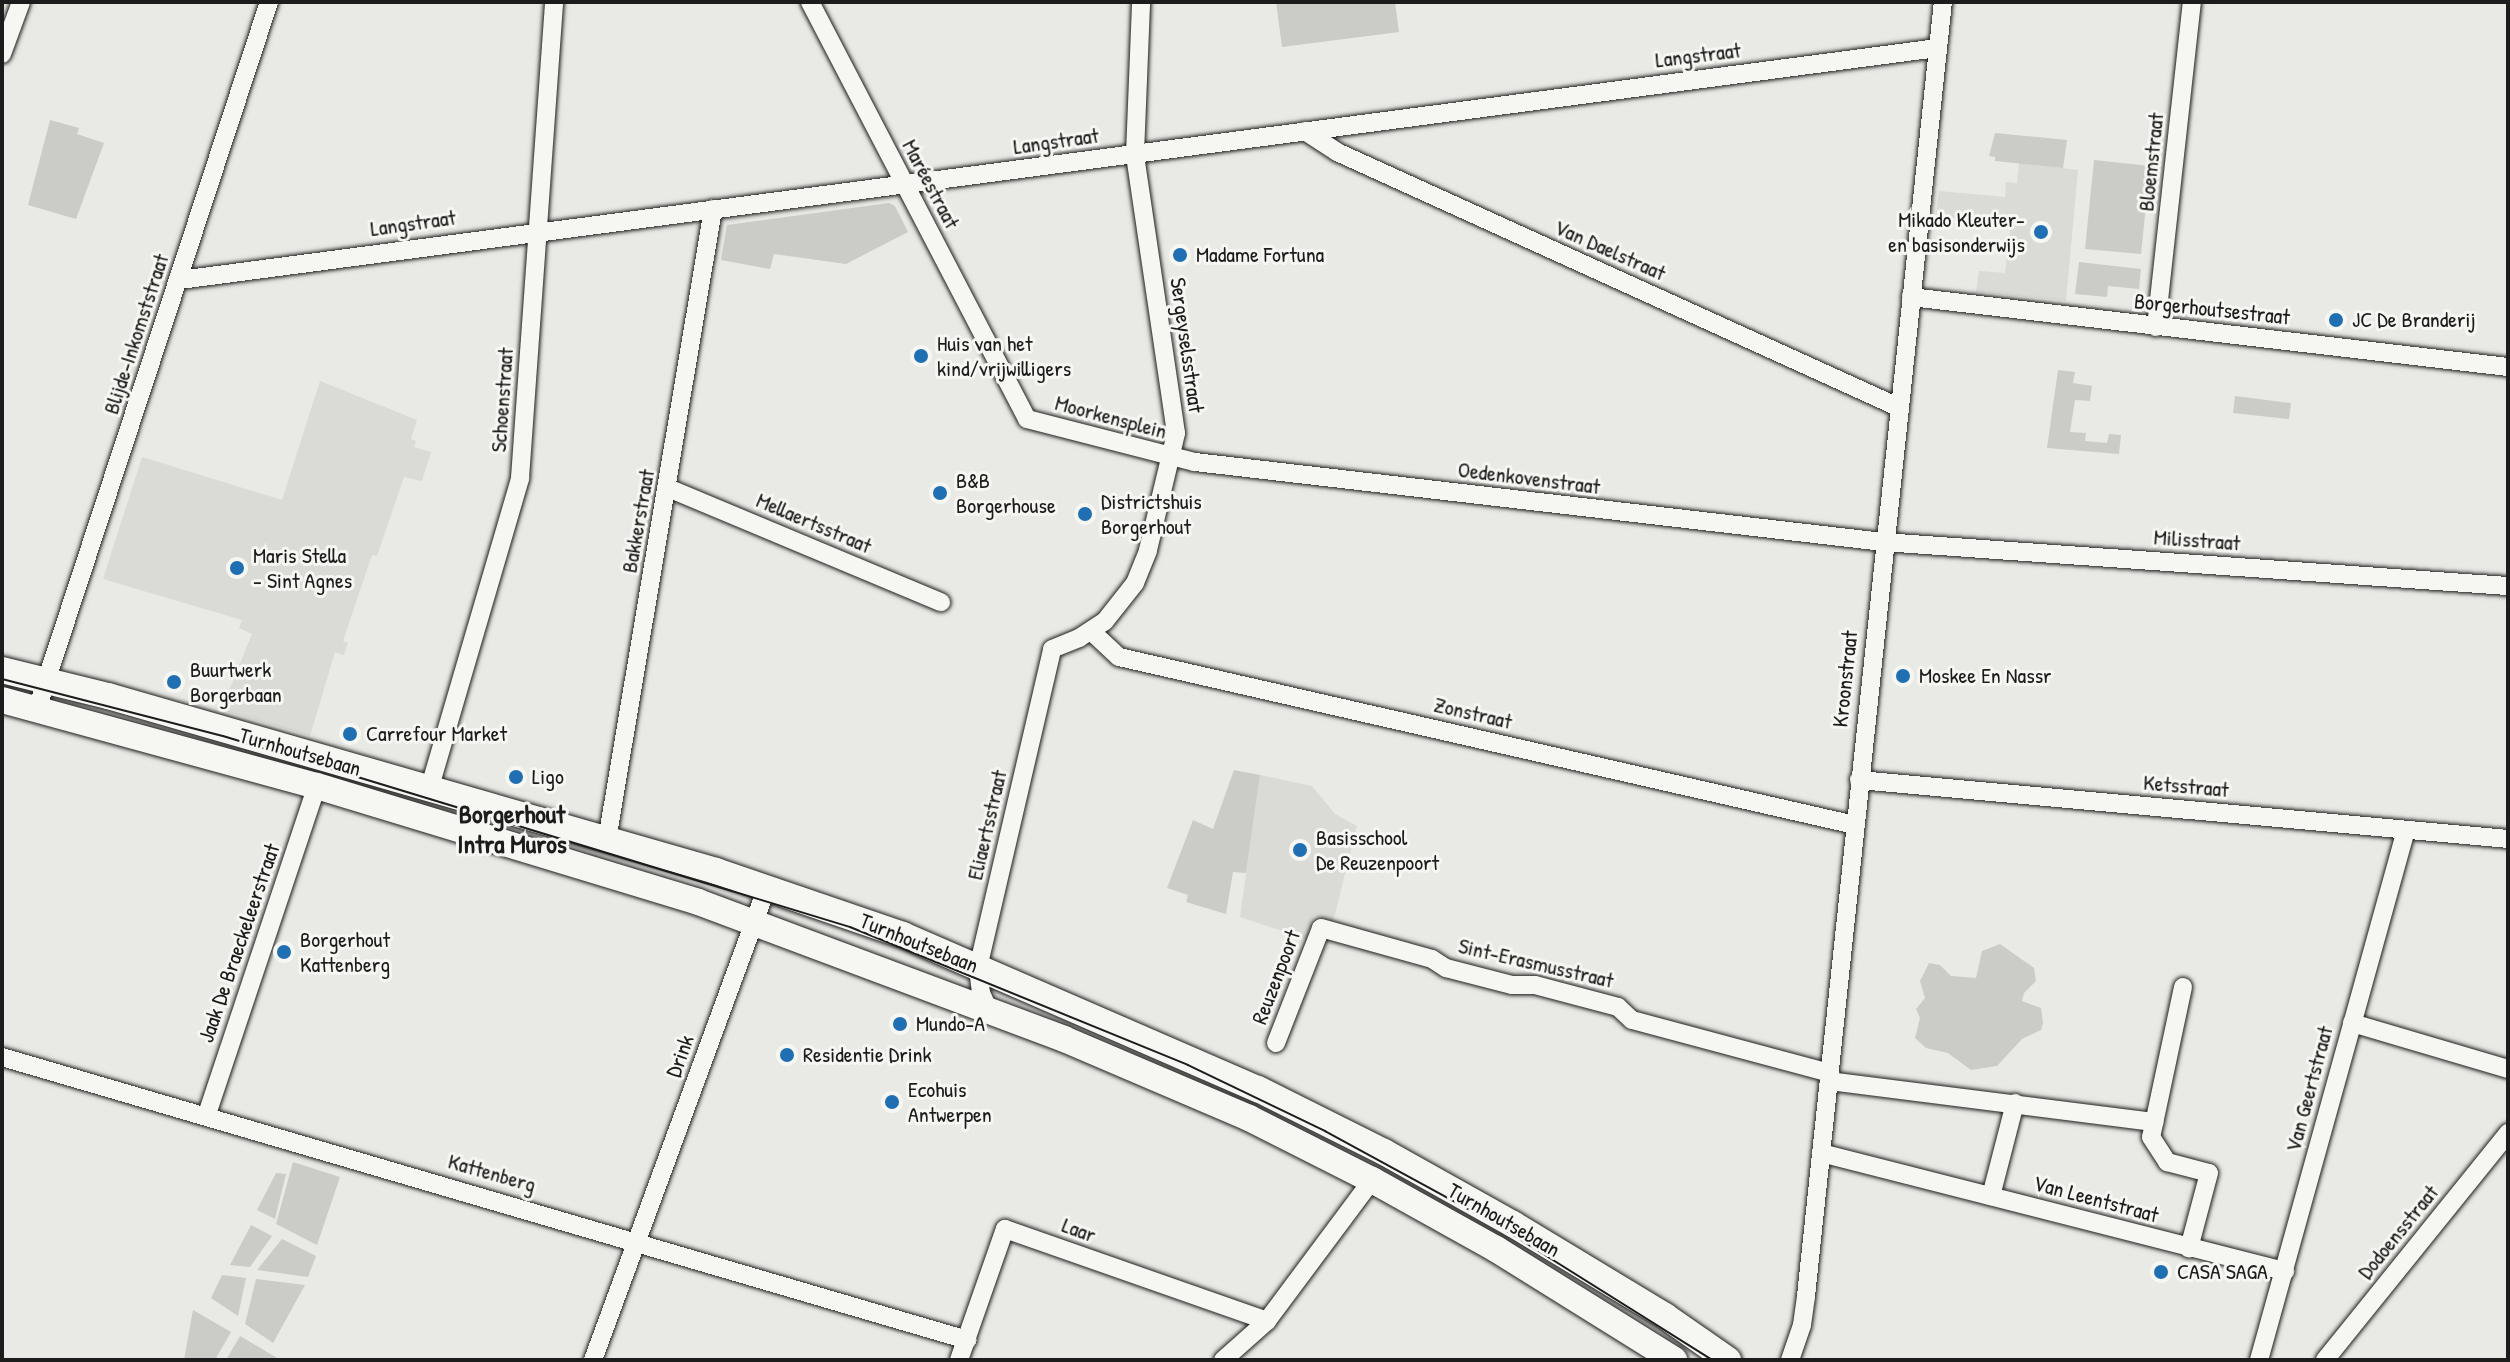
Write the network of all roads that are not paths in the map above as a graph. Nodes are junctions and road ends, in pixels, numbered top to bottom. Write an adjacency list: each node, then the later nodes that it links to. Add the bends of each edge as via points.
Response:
1 (21, 2): 9 (street)
2 (269, 2): 15 (street, Blijde-Inkomststraat)
3 (554, 2): 14 (street, Schoenstraat)
4 (810, 2): 12 (street, Maréestraat)
5 (1141, 2): 11 (street, Sergeyselsstraat)
6 (1943, 2): 8 (street, Kroonstraat)
7 (2192, 2): 17 (street, Bloemstraat)
8 (1938, 48): 10 (street, Langstraat); 16 (street, Kroonstraat)
9 (2, 54)
10 (1305, 131): 11 (street, Langstraat); 20 (street, Van Daelstraat, via 1337,152)
11 (1135, 154): 12 (street, Langstraat); 21 (street, Sergeyselsstraat, via 1176,433)
12 (904, 186): 13 (street, Langstraat); 19 (street, Maréestraat)
13 (713, 209): 14 (street, Langstraat); 22 (street, Bakkerstraat)
14 (539, 230): 15 (street, Langstraat); 34 (street, Schoenstraat, via 520,478)
15 (180, 280): 29 (street, Blijde-Inkomststraat)
16 (1911, 297): 17 (street, Borgerhoutsestraat); 20 (street, Kroonstraat)
17 (2156, 327): 18 (street, Borgerhoutsestraat)
18 (2508, 367)
19 (1011, 388): 21 (street, Moorkensplein, via 1027,419)
20 (1898, 407): 23 (street, Kroonstraat)
21 (1170, 456): 23 (street, Oedenkovenstraat); 26 (street, Moorkensplein, via 1142,568 1126,598)
22 (668, 488): 25 (street, Mellaertsstraat); 38 (street, Bakkerstraat)
23 (1883, 542): 24 (street, Milisstraat); 32 (street, Kroonstraat)
24 (2508, 586)
25 (941, 602)
26 (1091, 631): 27 (street, Moorkensplein); 35 (street, Zonstraat, via 1119,657)
27 (1052, 649): 42 (street, Eliaertsstraat)
28 (2, 670): 29 (main road, Turnhoutsebaan)
29 (46, 680): 31 (street); 34 (main road, Turnhoutsebaan)
30 (2, 700): 31 (main road, Turnhoutsebaan)
31 (37, 709): 33 (main road, Turnhoutsebaan)
32 (1859, 780): 35 (street, Kroonstraat); 36 (street, Ketsstraat)
33 (317, 786): 40 (main road, Turnhoutsebaan); 51 (street, Jaak De Braeckeleerstraat)
34 (429, 790): 38 (main road, Turnhoutsebaan)
35 (1855, 825): 49 (street, Kroonstraat)
36 (2406, 830): 37 (street, Ketsstraat); 45 (street, Van Geertstraat)
37 (2508, 839)
38 (607, 840): 39 (main road, Turnhoutsebaan)
39 (767, 887): 40 (street, Drink); 42 (main road, Turnhoutsebaan, via 870,922)
40 (755, 922): 44 (main road, Turnhoutsebaan); 57 (street, Drink)
41 (1321, 928): 46 (street, Reuzenpoort); 49 (street, Sint-Erasmusstraat, via 1432,959 1446,968 1618,1007 1632,1020)
42 (978, 968): 44 (street, Eliaertsstraat); 66 (main road, Turnhoutsebaan, via 1258,1089 1384,1152 1526,1231)
43 (2183, 987): 52 (street)
44 (989, 1011): 55 (main road, Turnhoutsebaan, via 1172,1084)
45 (2352, 1023): 48 (street); 59 (street, Van Geertstraat)
46 (1276, 1043)
47 (2, 1057): 51 (street, Kattenberg)
48 (2508, 1069)
49 (1830, 1077): 50 (street, Sint-Erasmusstraat); 54 (street, Kroonstraat)
50 (2015, 1103): 52 (street); 56 (street)
51 (207, 1114): 57 (street, Kattenberg)
52 (2154, 1122): 58 (street, via 2151,1137 2167,1162 2209,1173)
53 (2508, 1133): 69 (street, Dodoensstraat)
54 (1821, 1153): 56 (street, Van Leentstraat); 67 (street, Kroonstraat, via 1802,1325)
55 (1372, 1180): 60 (street); 65 (main road, Turnhoutsebaan, via 1496,1249)
56 (1991, 1196): 58 (street, Van Leentstraat)
57 (638, 1241): 61 (street, Kattenberg); 62 (street, Drink)
58 (2189, 1248): 59 (street, Van Leentstraat)
59 (2285, 1271): 68 (street, Van Geertstraat)
60 (1267, 1321): 61 (street, Laar, via 1005,1229); 64 (street)
61 (967, 1340): 63 (street, Laar)
62 (593, 1360)
63 (959, 1360)
64 (1223, 1360)
65 (1674, 1360)
66 (1728, 1360)
67 (1790, 1360)
68 (2259, 1360)
69 (2325, 1360)

